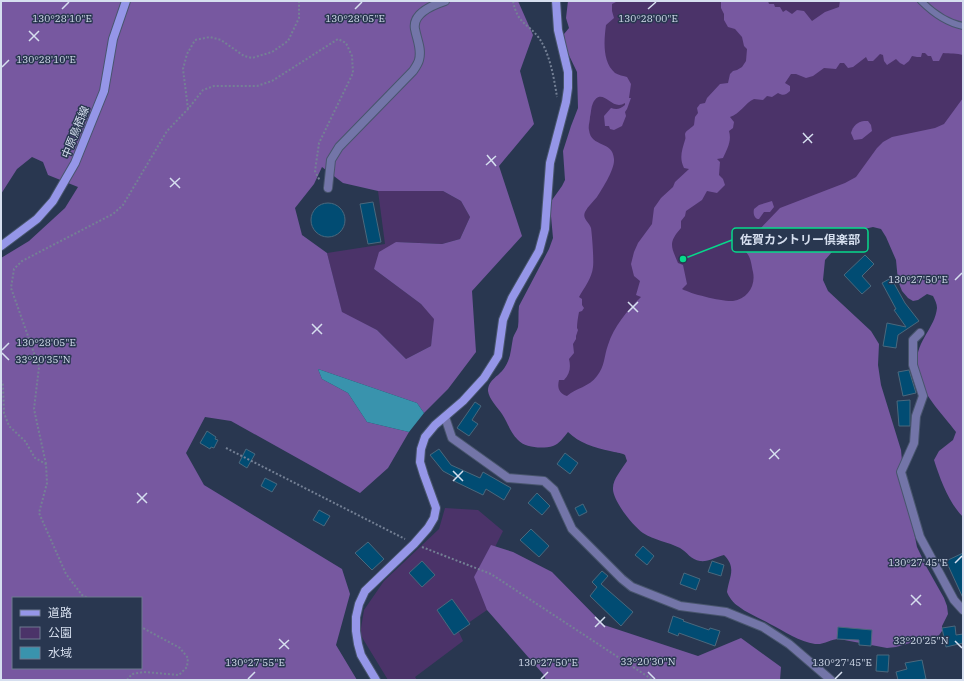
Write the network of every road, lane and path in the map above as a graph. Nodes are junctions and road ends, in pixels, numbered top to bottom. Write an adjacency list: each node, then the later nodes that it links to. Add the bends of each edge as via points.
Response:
1 (126, 1): 11 (street, 中原鳥栖線, via 113,39 104,92 75,163 53,201 37,219)
2 (299, 1): 9 (path, via 299,18 288,40 272,52 252,58 244,56 220,40 210,37 196,40 187,54 183,69)
3 (445, 1): 10 (street, via 431,6 418,16 414,27 420,46 419,61 413,71 338,147 331,160)
4 (513, 1): 8 (path, via 520,20 538,37 544,47 557,97)
5 (556, 1): 8 (street, via 558,30 568,72)
6 (921, 1): 7 (lane, via 932,12 955,25)
7 (963, 26)
8 (566, 102): 14 (street, via 550,163 545,229 539,251 506,312 498,356 484,378)
9 (188, 109): 10 (path, via 203,90 214,86 257,86 272,81 338,39 346,43 352,56 353,73 319,143 315,171 319,180); 16 (path, via 167,131 123,205 113,214 22,261 14,269 11,288 39,367 34,409)
10 (328, 188)
11 (1, 246)
12 (920, 334): 19 (street, via 913,340 912,365 923,396 916,416 914,443 902,472 920,537 954,600)
13 (1, 380): 16 (path, via 4,412 9,426 25,441 35,458)
14 (445, 416): 17 (street, via 425,437 421,449 420,462 436,508 428,528); 24 (street, via 452,438 508,478 544,481 554,490 572,530 632,587 680,606 726,612 763,627 789,644)
15 (226, 448): 17 (path)
16 (46, 464): 18 (path, via 47,483 39,513 66,574)
17 (414, 544): 22 (street, via 365,591 359,604 356,617 358,644 361,655); 23 (path, via 491,574)
18 (86, 597)
19 (963, 610)
20 (142, 628): 21 (path, via 180,648 188,658 187,667 179,675 144,672 132,674)
21 (127, 680)
22 (376, 680)
23 (654, 680)
24 (831, 680)

